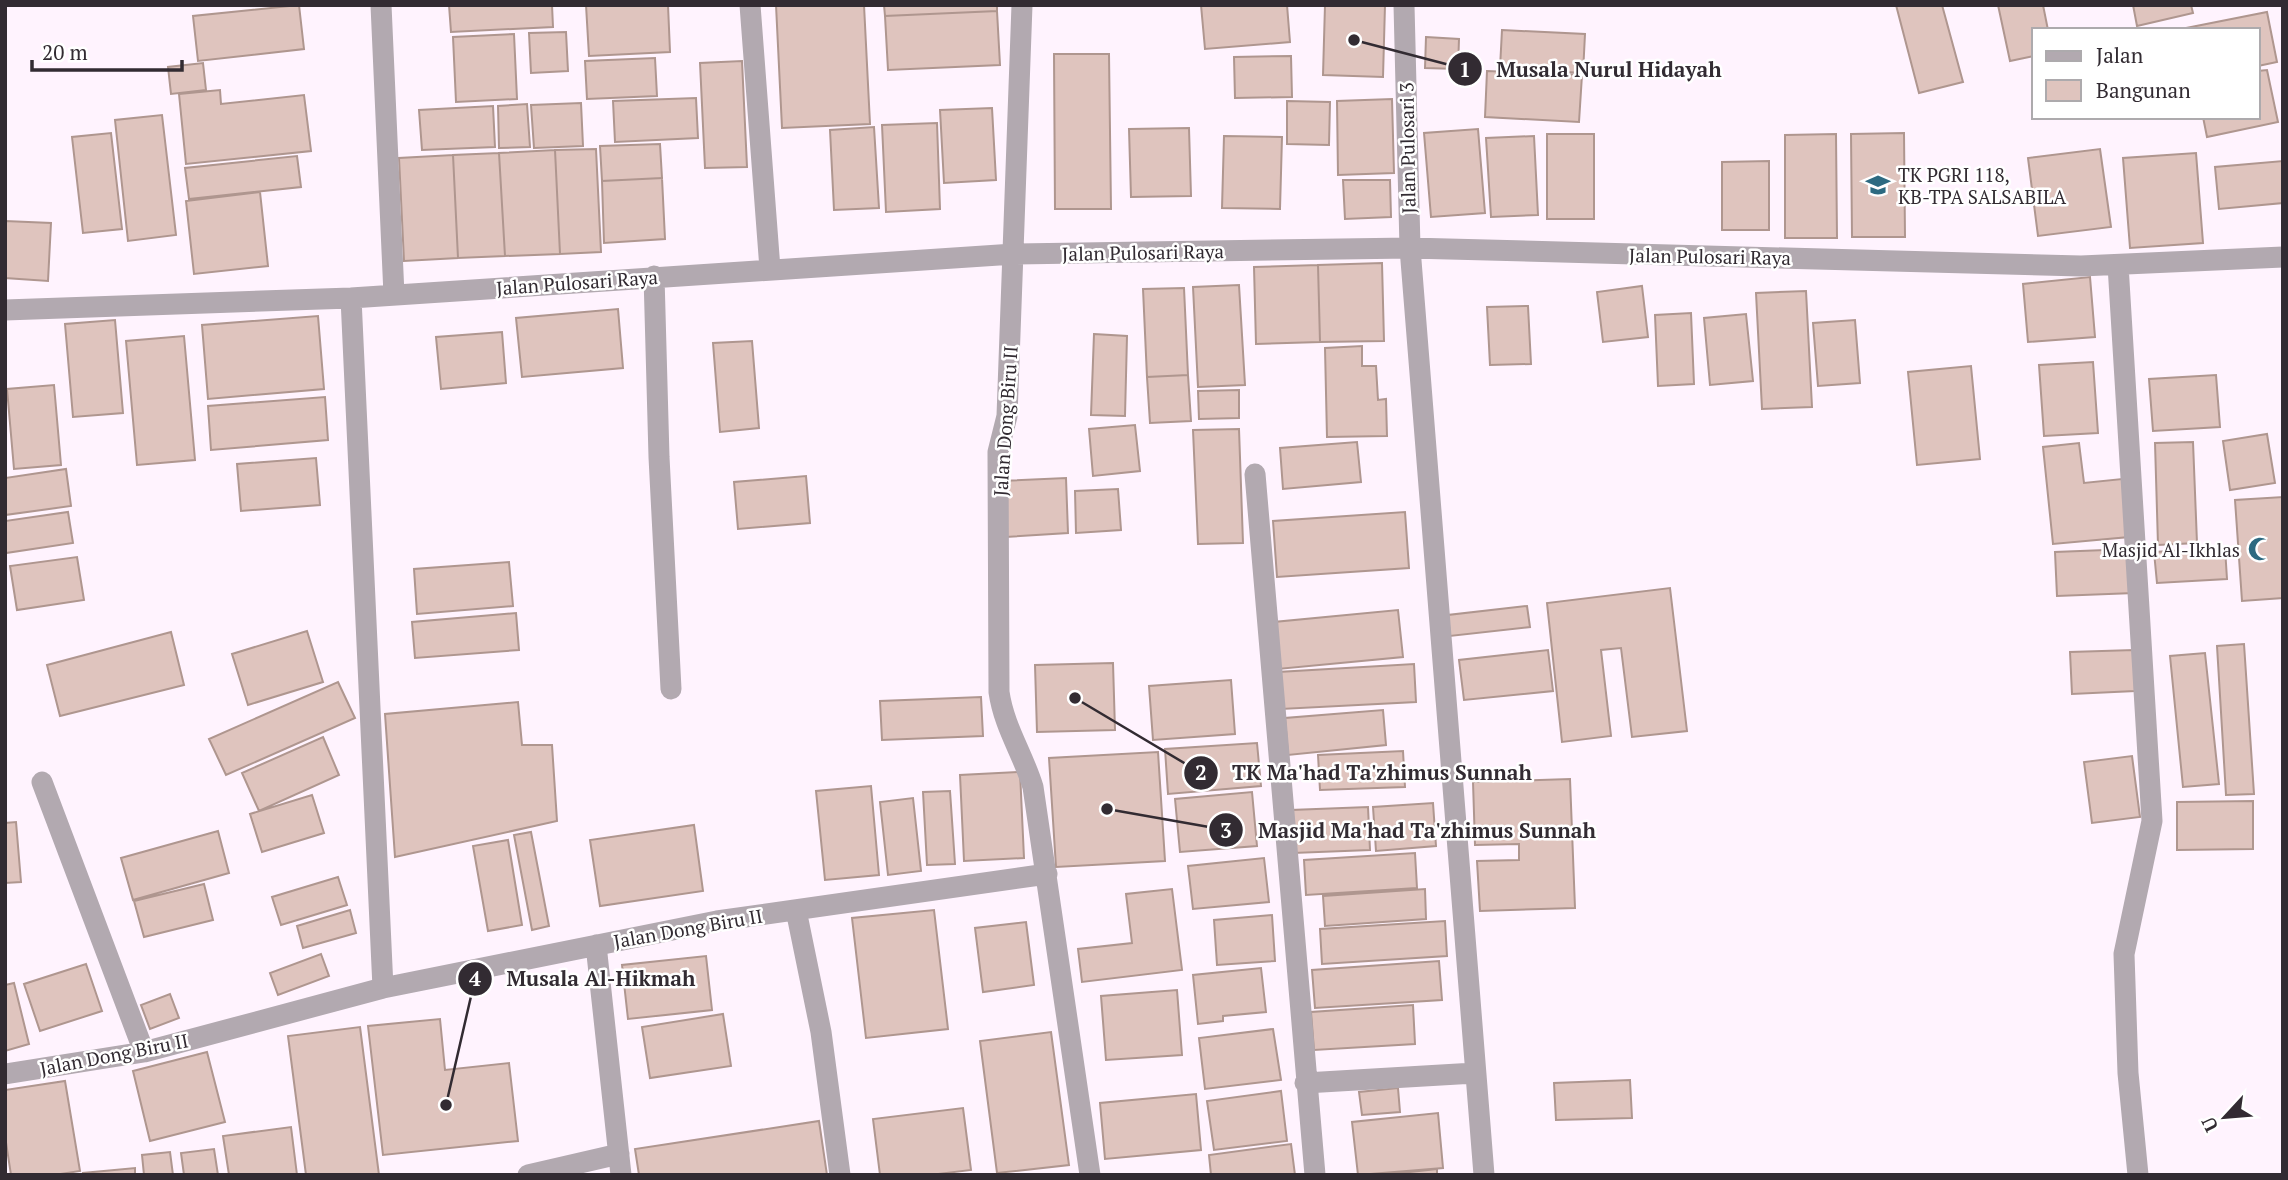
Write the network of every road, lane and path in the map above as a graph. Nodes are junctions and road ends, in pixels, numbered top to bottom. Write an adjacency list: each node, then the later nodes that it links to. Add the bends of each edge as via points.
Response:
1 (381, 5): 11 (street)
2 (750, 5): 9 (street)
3 (1022, 5): 6 (street, Jalan Dong Biru II)
4 (1404, 5): 5 (street, Jalan Pulosari 3)
5 (1410, 248): 6 (street, Jalan Pulosari Raya); 8 (street, Jalan Pulosari Raya); 22 (street, Jalan Pulosari 3)
6 (1014, 254): 9 (street, Jalan Pulosari Raya); 17 (street, Jalan Dong Biru II, via 1007,416 998,452 999,692 1003,719 1033,787)
7 (2283, 257): 8 (street, Jalan Pulosari Raya)
8 (2118, 265): 31 (street, via 2152,821 2124,954 2128,1073)
9 (770, 269): 10 (street, Jalan Pulosari Raya)
10 (654, 276): 11 (street, Jalan Pulosari Raya); 15 (street)
11 (394, 295): 12 (street, Jalan Pulosari Raya)
12 (351, 298): 13 (street, Jalan Pulosari Raya); 20 (street)
13 (5, 310)
14 (1255, 474): 24 (street)
15 (671, 689)
16 (42, 782): 21 (street)
17 (1047, 874): 18 (street, Jalan Dong Biru II); 28 (street, Jalan Dong Biru II)
18 (796, 910): 19 (street, Jalan Dong Biru II); 27 (street, via 821,1032)
19 (596, 944): 20 (street, Jalan Dong Biru II); 25 (street)
20 (383, 988): 21 (street, Jalan Dong Biru II)
21 (144, 1052): 23 (street, Jalan Dong Biru II)
22 (1475, 1073): 24 (street); 30 (street, Jalan Pulosari 3)
23 (5, 1074)
24 (1305, 1083): 29 (street)
25 (620, 1164): 26 (street)
26 (528, 1175)
27 (840, 1175)
28 (1090, 1175)
29 (1315, 1175)
30 (1484, 1175)
31 (2138, 1175)

